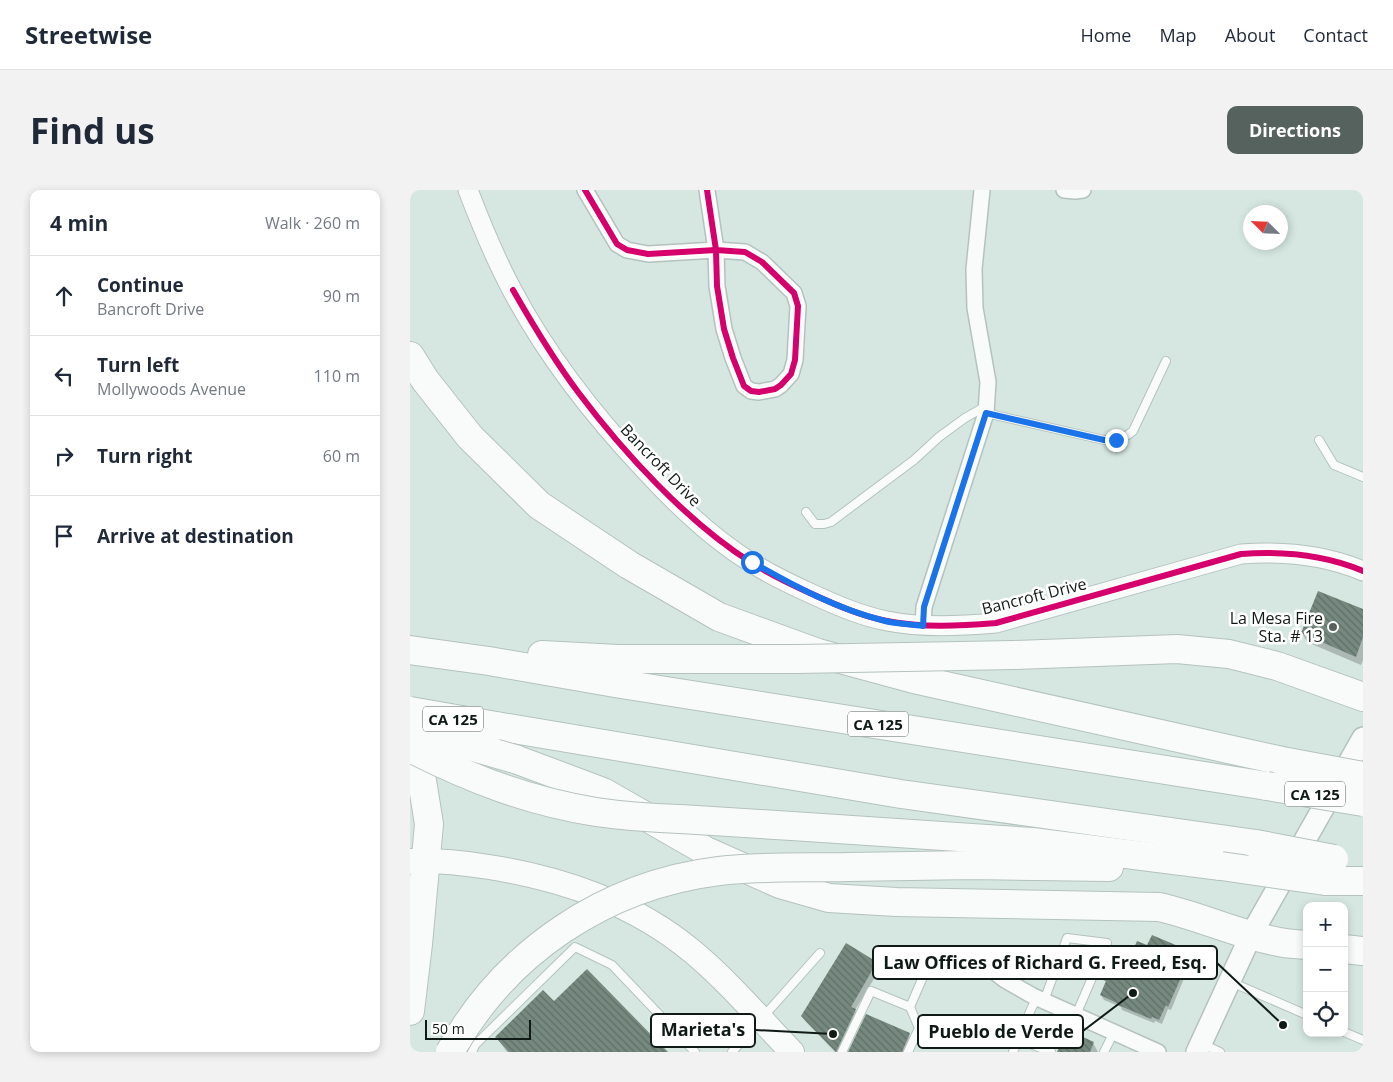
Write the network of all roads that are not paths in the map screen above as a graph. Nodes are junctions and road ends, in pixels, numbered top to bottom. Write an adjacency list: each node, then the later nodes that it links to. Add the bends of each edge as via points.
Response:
1 (468, 190): 15 (street, Bancroft Drive, via 512,290 567,376 613,436 690,516 716,538 791,584 839,606 886,621)
2 (585, 190): 7 (street, via 617,244 628,250 648,254)
3 (707, 190): 7 (street)
4 (982, 190): 10 (street, via 974,288 988,382)
5 (1064, 190): 6 (street)
6 (1082, 190)
7 (716, 250): 7 (street, via 717,286 724,329 744,386 759,392 775,389 794,368 798,306 794,293 762,262 745,252)
8 (410, 356): 25 (highway, bridge, via 470,437 539,505 629,565 719,617 818,653 914,679)
9 (1166, 361): 10 (lane, via 1133,431 1116,440 1104,440)
10 (986, 410): 13 (lane, via 965,418 831,522 815,524); 15 (street, via 924,607)
11 (1319, 440): 12 (lane, via 1334,465)
12 (1363, 476)
13 (806, 512)
14 (1363, 571): 15 (street, Bancroft Drive, via 1306,556 1269,552 1241,554 996,623)
15 (923, 626)
16 (410, 650): 17 (highway, CA 125)
17 (489, 661): 18 (highway, bridge, via 521,654 618,659 797,659 1177,649 1229,654 1277,666); 26 (highway, CA 125, bridge)
18 (1363, 697)
19 (410, 703): 28 (highway, via 429,824)
20 (410, 711): 31 (highway, CA 125, bridge, via 900,794 1256,844)
21 (410, 729): 33 (highway, bridge, via 515,759 602,792 706,851 780,884 829,898 1159,907)
22 (1363, 738): 33 (main road)
23 (410, 744): 27 (highway, via 413,785)
24 (410, 748): 29 (highway, bridge, via 501,788 596,812 1032,842)
25 (1363, 776)
26 (1363, 802)
27 (410, 812)
28 (418, 861): 44 (highway); 47 (main road, via 470,864 519,872 560,882 628,908 692,952 723,979)
29 (1221, 866): 31 (highway, bridge); 53 (highway, bridge, via 848,867 720,871 660,883 608,902 531,952 481,1004)
30 (1363, 867): 31 (highway, CA 125)
31 (1329, 870): 32 (highway)
32 (1363, 881)
33 (1251, 935): 34 (highway); 41 (main road)
34 (1303, 945)
35 (1348, 949): 36 (highway)
36 (1363, 951)
37 (820, 953): 47 (lane)
38 (885, 959): 40 (lane)
39 (979, 960): 40 (lane, via 939,954); 42 (street, via 1005,980)
40 (930, 963): 43 (lane)
41 (1229, 981): 45 (lane); 52 (main road)
42 (1041, 1000): 46 (street); 46 (lane, via 1067,938 1107,943); 50 (lane, via 1032,1007)
43 (910, 1007): 58 (lane, via 871,991); 59 (lane, via 918,1028)
44 (410, 1011)
45 (1303, 1013)
46 (1076, 1015): 48 (street)
47 (761, 1020): 56 (lane); 57 (main road)
48 (1114, 1032): 62 (lane); 63 (street)
49 (1348, 1034): 51 (lane)
50 (1018, 1039): 60 (lane); 61 (lane)
51 (1363, 1040)
52 (1199, 1048): 64 (lane)
53 (450, 1052)
54 (472, 1052): 55 (lane, via 475,1045 575,946 612,965)
55 (696, 1052)
56 (732, 1052)
57 (792, 1052)
58 (842, 1052)
59 (908, 1052)
60 (1013, 1052)
61 (1051, 1052)
62 (1104, 1052)
63 (1158, 1052)
64 (1220, 1052)

